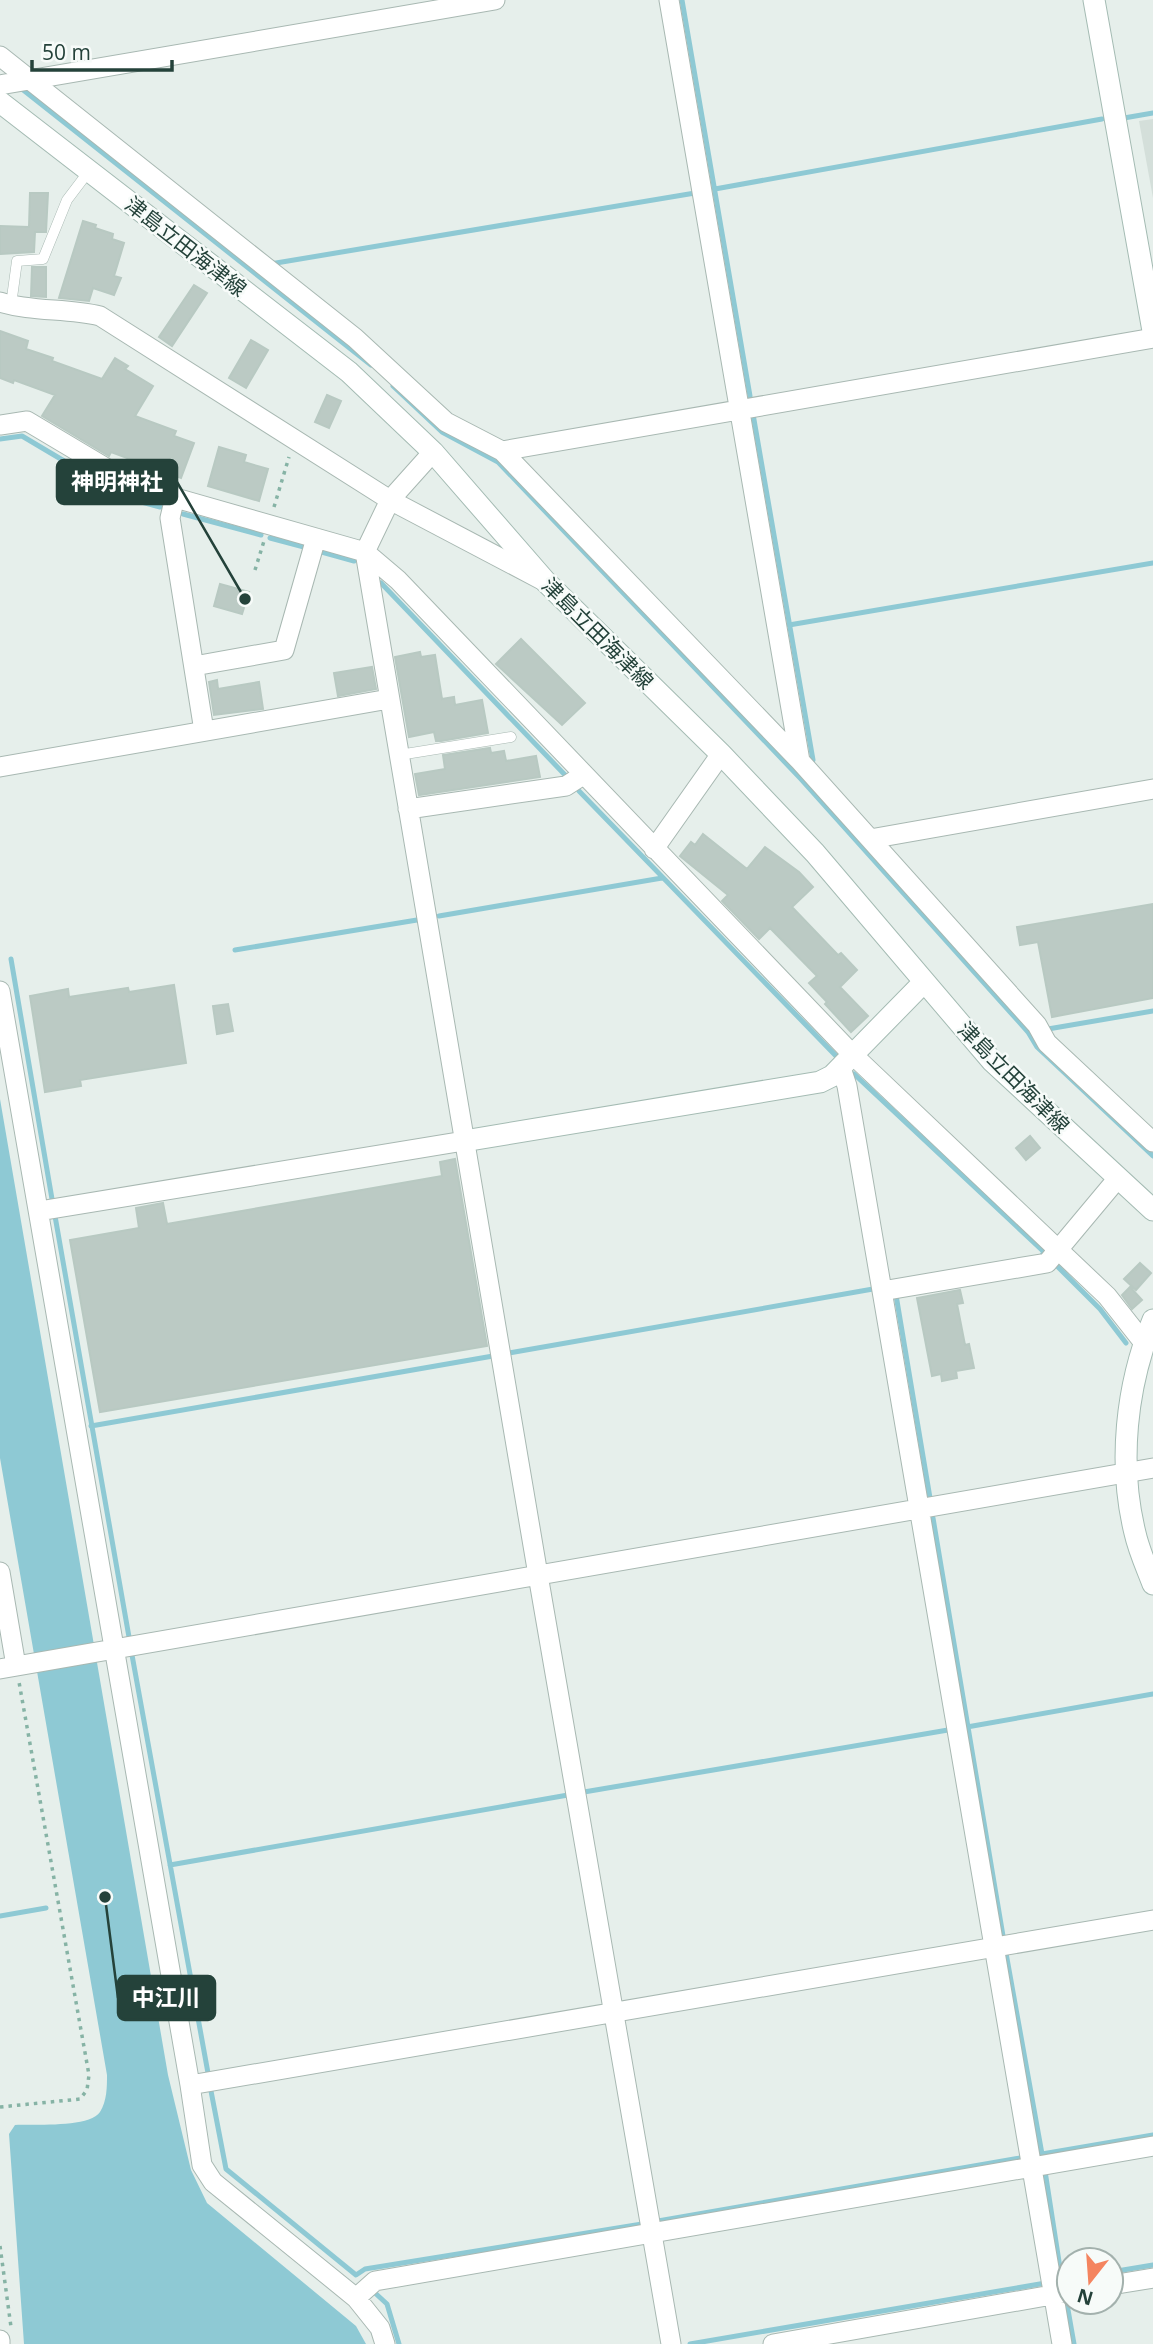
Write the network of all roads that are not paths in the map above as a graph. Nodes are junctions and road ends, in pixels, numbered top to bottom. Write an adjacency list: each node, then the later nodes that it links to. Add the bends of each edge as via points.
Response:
1 (495, 0): 5 (street)
2 (669, 0): 12 (street)
3 (1094, 0): 10 (main road)
4 (0, 55): 5 (street)
5 (30, 80): 6 (street); 14 (street, via 355,338 446,422)
6 (0, 85)
7 (0, 102): 8 (main road, 津島立田海津線)
8 (89, 171): 9 (lane, via 67,200 43,260 17,261); 15 (main road, 津島立田海津線, via 349,372)
9 (6, 303): 17 (street, via 100,316)
10 (1153, 331)
11 (1153, 338): 12 (street)
12 (740, 409): 14 (street); 27 (street)
13 (0, 425): 16 (street, via 27,421 144,489)
14 (502, 451): 27 (street)
15 (433, 452): 17 (street); 20 (main road, 津島立田海津線)
16 (175, 497): 18 (street); 21 (street, via 170,518)
17 (390, 500): 19 (street); 20 (street)
18 (316, 538): 19 (street); 21 (street, via 285,650)
19 (365, 552): 22 (street); 29 (street, via 398,580)
20 (546, 582): 25 (main road, 津島立田海津線)
21 (194, 666): 23 (street)
22 (390, 699): 23 (street); 26 (street)
23 (204, 731): 28 (street)
24 (512, 737): 26 (lane)
25 (721, 754): 33 (street); 34 (main road, 津島立田海津線, via 815,853)
26 (399, 755): 31 (street)
27 (800, 761): 32 (street)
28 (0, 767)
29 (583, 775): 31 (street, via 566,786); 33 (street)
30 (1153, 789): 32 (street)
31 (408, 809): 37 (street)
32 (870, 839): 38 (street, via 1037,1025 1047,1043)
33 (654, 849): 36 (street)
34 (924, 982): 36 (main road); 39 (main road, 津島立田海津線, via 992,1061)
35 (0, 991): 41 (street)
36 (847, 1061): 37 (main road, via 820,1082); 42 (street); 43 (street, via 847,1086)
37 (464, 1141): 41 (street); 50 (street)
38 (1153, 1142)
39 (1118, 1178): 40 (main road, 津島立田海津線); 42 (street)
40 (1153, 1210)
41 (38, 1211): 52 (street)
42 (1059, 1249): 43 (street, via 1047,1263); 45 (street, via 1107,1297)
43 (882, 1291): 48 (street)
44 (1153, 1320): 45 (main road)
45 (1146, 1352): 47 (main road, via 1128,1419)
46 (1153, 1468): 47 (street)
47 (1127, 1472): 48 (street); 51 (main road, via 1135,1533)
48 (920, 1508): 50 (street); 55 (street)
49 (0, 1572): 53 (street)
50 (538, 1575): 52 (street); 56 (street)
51 (1153, 1584)
52 (108, 1649): 53 (street); 57 (street)
53 (15, 1666)
54 (1153, 1920): 55 (street)
55 (994, 1947): 56 (street); 59 (street)
56 (614, 2013): 57 (street); 60 (street)
57 (190, 2085): 65 (street, via 202,2165 213,2182)
58 (1153, 2146): 59 (street)
59 (1031, 2167): 60 (street); 62 (street)
60 (652, 2232): 65 (street, via 375,2281); 67 (street)
61 (1153, 2278): 63 (street)
62 (1055, 2280)
63 (1125, 2283)
64 (1055, 2289): 69 (street)
65 (356, 2298): 68 (street, via 380,2328)
66 (1059, 2316): 70 (street)
67 (671, 2342)
68 (385, 2344)
69 (772, 2344)
70 (1062, 2344)

